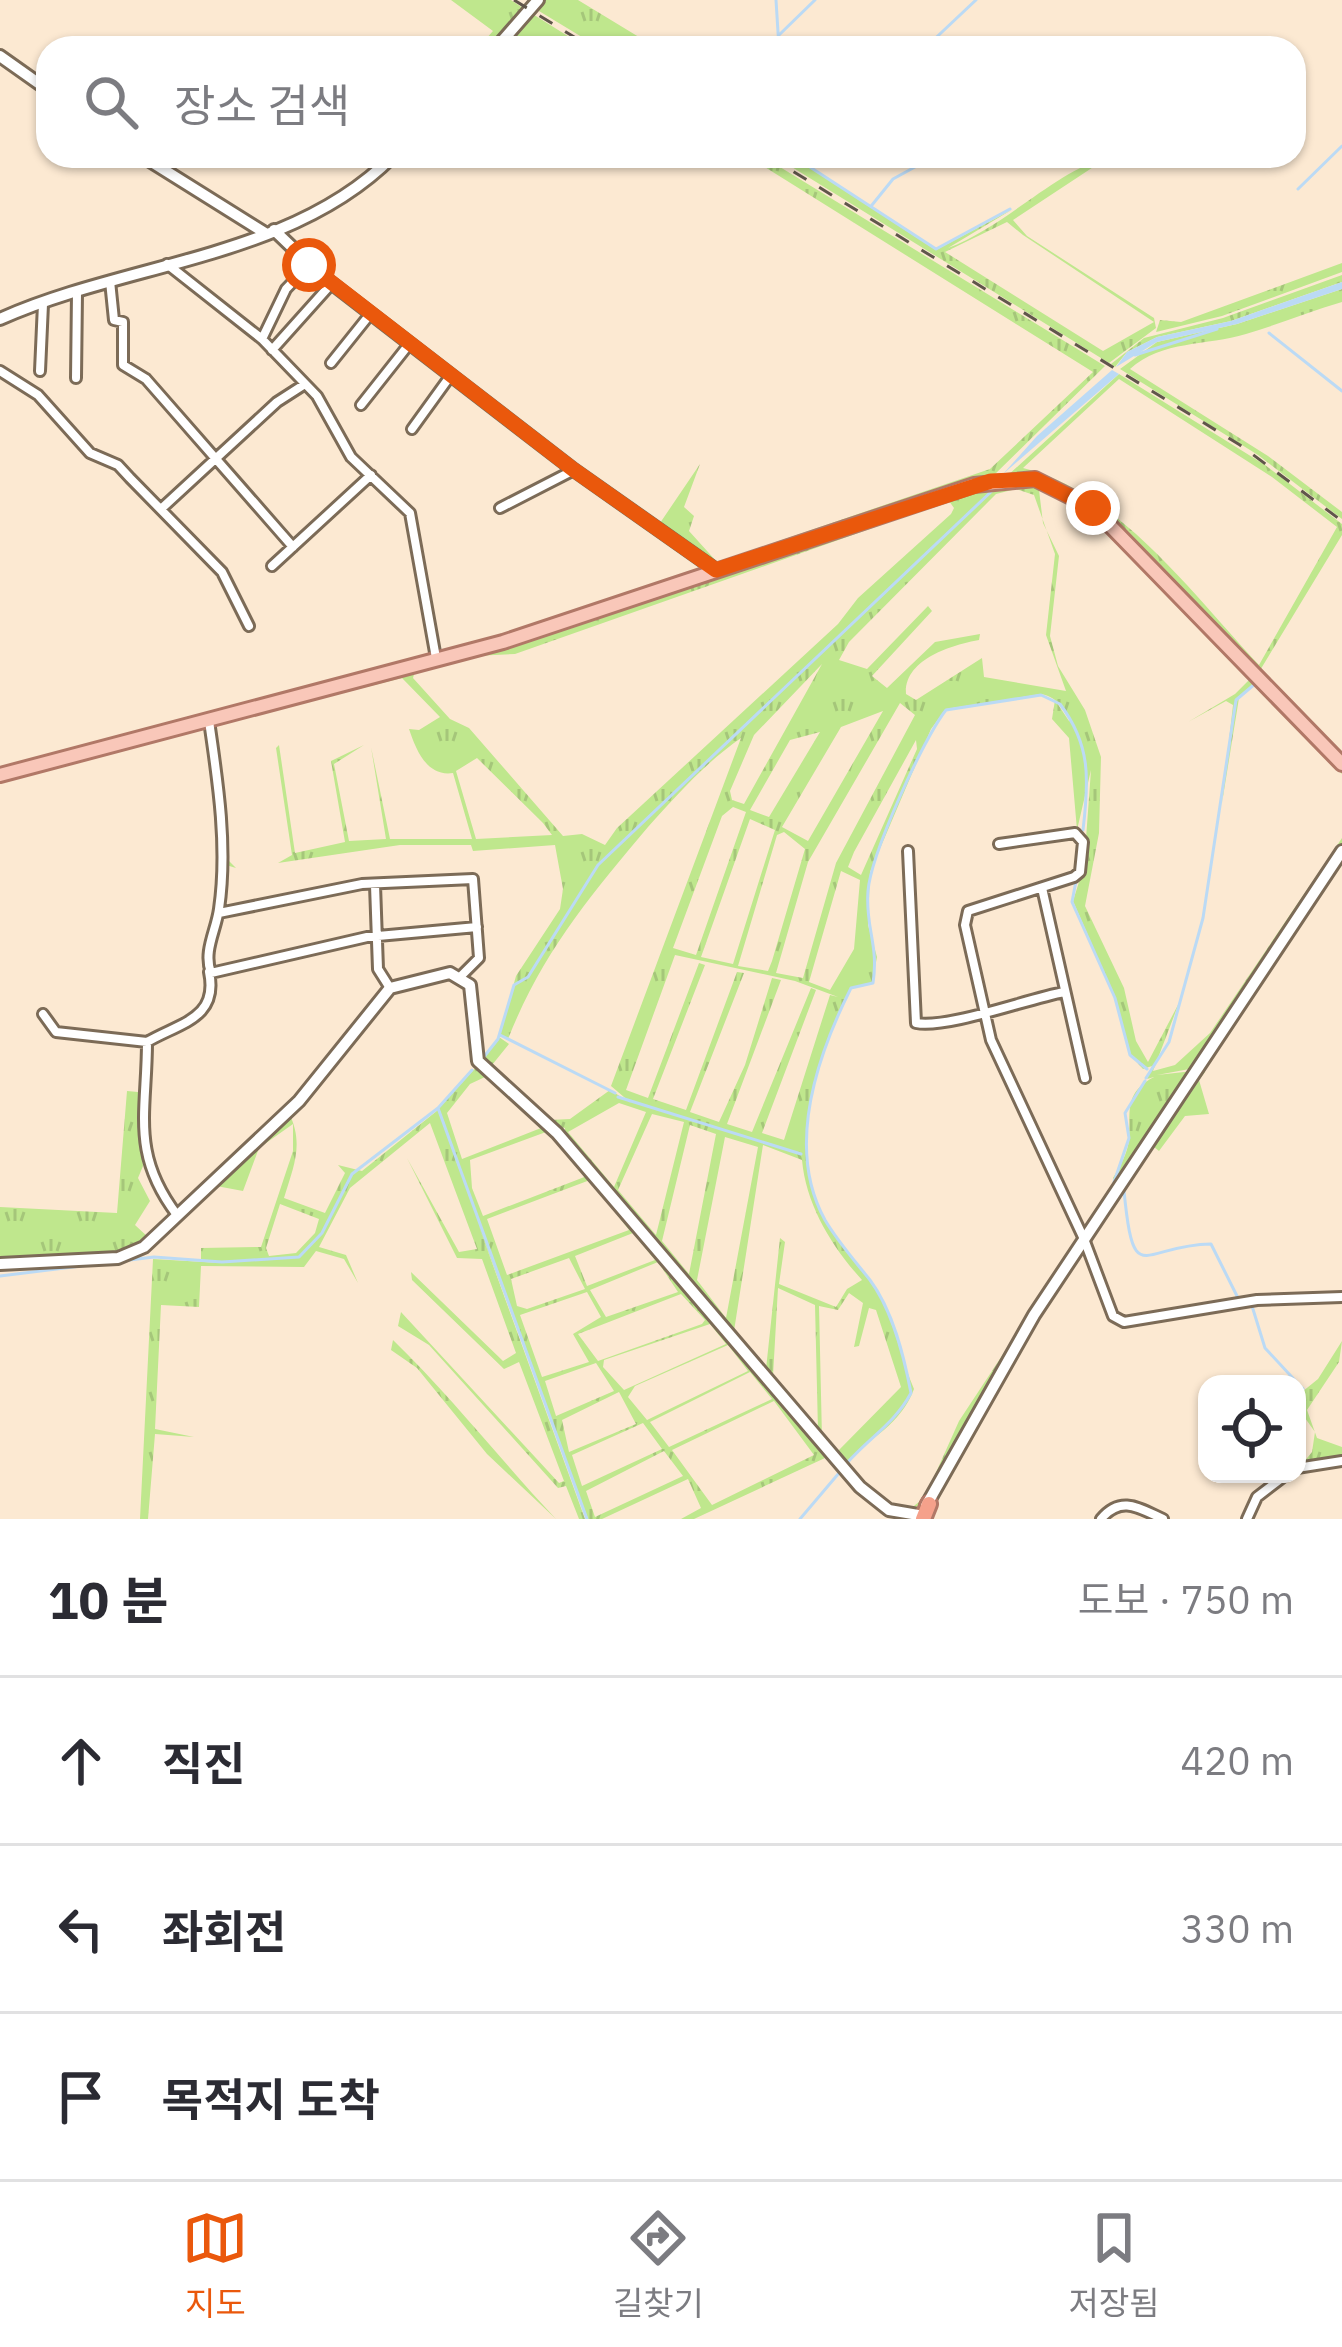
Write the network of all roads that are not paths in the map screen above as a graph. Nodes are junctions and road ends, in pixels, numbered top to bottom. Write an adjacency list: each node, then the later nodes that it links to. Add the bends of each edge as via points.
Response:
1 (538, 0): 2 (street)
2 (506, 36)
3 (0, 56): 4 (street)
4 (36, 82)
5 (162, 168): 7 (street)
6 (378, 168): 7 (street, via 338,202)
7 (269, 231): 8 (street); 9 (street)
8 (166, 264): 10 (street); 16 (street)
9 (309, 265): 11 (street); 16 (street, via 286,289)
10 (110, 281): 12 (street); 27 (street, via 114,320 123,322 123,365 146,379)
11 (332, 283): 14 (street); 18 (street)
12 (77, 293): 13 (street); 23 (street)
13 (43, 304): 15 (street); 21 (street)
14 (370, 313): 17 (street); 19 (street)
15 (0, 320)
16 (262, 339): 18 (street)
17 (410, 343): 22 (street); 25 (street)
18 (272, 350): 24 (street)
19 (331, 362)
20 (0, 371): 31 (street, via 38,395 90,453 118,465)
21 (40, 371)
22 (452, 373): 26 (street); 28 (street)
23 (76, 378)
24 (304, 384): 27 (street); 29 (street)
25 (361, 405)
26 (412, 429)
27 (215, 459): 31 (street); 32 (street)
28 (574, 470): 30 (street); 34 (street)
29 (371, 475): 32 (street); 36 (street, via 410,513)
30 (500, 508)
31 (161, 509): 35 (street, via 222,572)
32 (293, 547): 33 (street)
33 (272, 566)
34 (716, 570): 36 (main road); 38 (main road, via 974,484 1047,482 1111,524)
35 (249, 626)
36 (436, 658): 37 (main road)
37 (208, 720): 39 (main road); 45 (street, via 223,854)
38 (1342, 764)
39 (0, 775)
40 (999, 844): 44 (street, via 1080,836 1080,872)
41 (908, 851): 52 (street, via 916,1023 936,1027)
42 (1342, 851): 57 (street)
43 (375, 885): 45 (street); 46 (street, via 473,879); 47 (street)
44 (1042, 888): 51 (street); 52 (street, via 966,915)
45 (218, 913): 48 (street)
46 (477, 927): 47 (street); 49 (street, via 479,958)
47 (379, 936): 48 (street, via 221,972); 50 (street, via 378,969)
48 (208, 966): 54 (street, via 211,995 202,1014)
49 (460, 976): 50 (street, via 437,973); 63 (street, via 476,1013 478,1061 557,1132 860,1486 889,1510)
50 (391, 988): 56 (street, via 299,1101)
51 (1064, 992): 52 (street); 55 (street)
52 (984, 1011): 57 (street)
53 (43, 1014): 54 (street, via 56,1032)
54 (147, 1042): 56 (street, via 148,1166)
55 (1085, 1078)
56 (177, 1214): 58 (street, via 125,1256)
57 (1084, 1239): 59 (street, via 1113,1316 1124,1322 1257,1300); 63 (street)
58 (0, 1264)
59 (1342, 1297)
60 (1342, 1461): 61 (street)
61 (1306, 1467)
62 (1275, 1483): 66 (street)
63 (921, 1514)
64 (1101, 1519): 65 (street, via 1126,1503)
65 (1163, 1519)
66 (1247, 1519)

